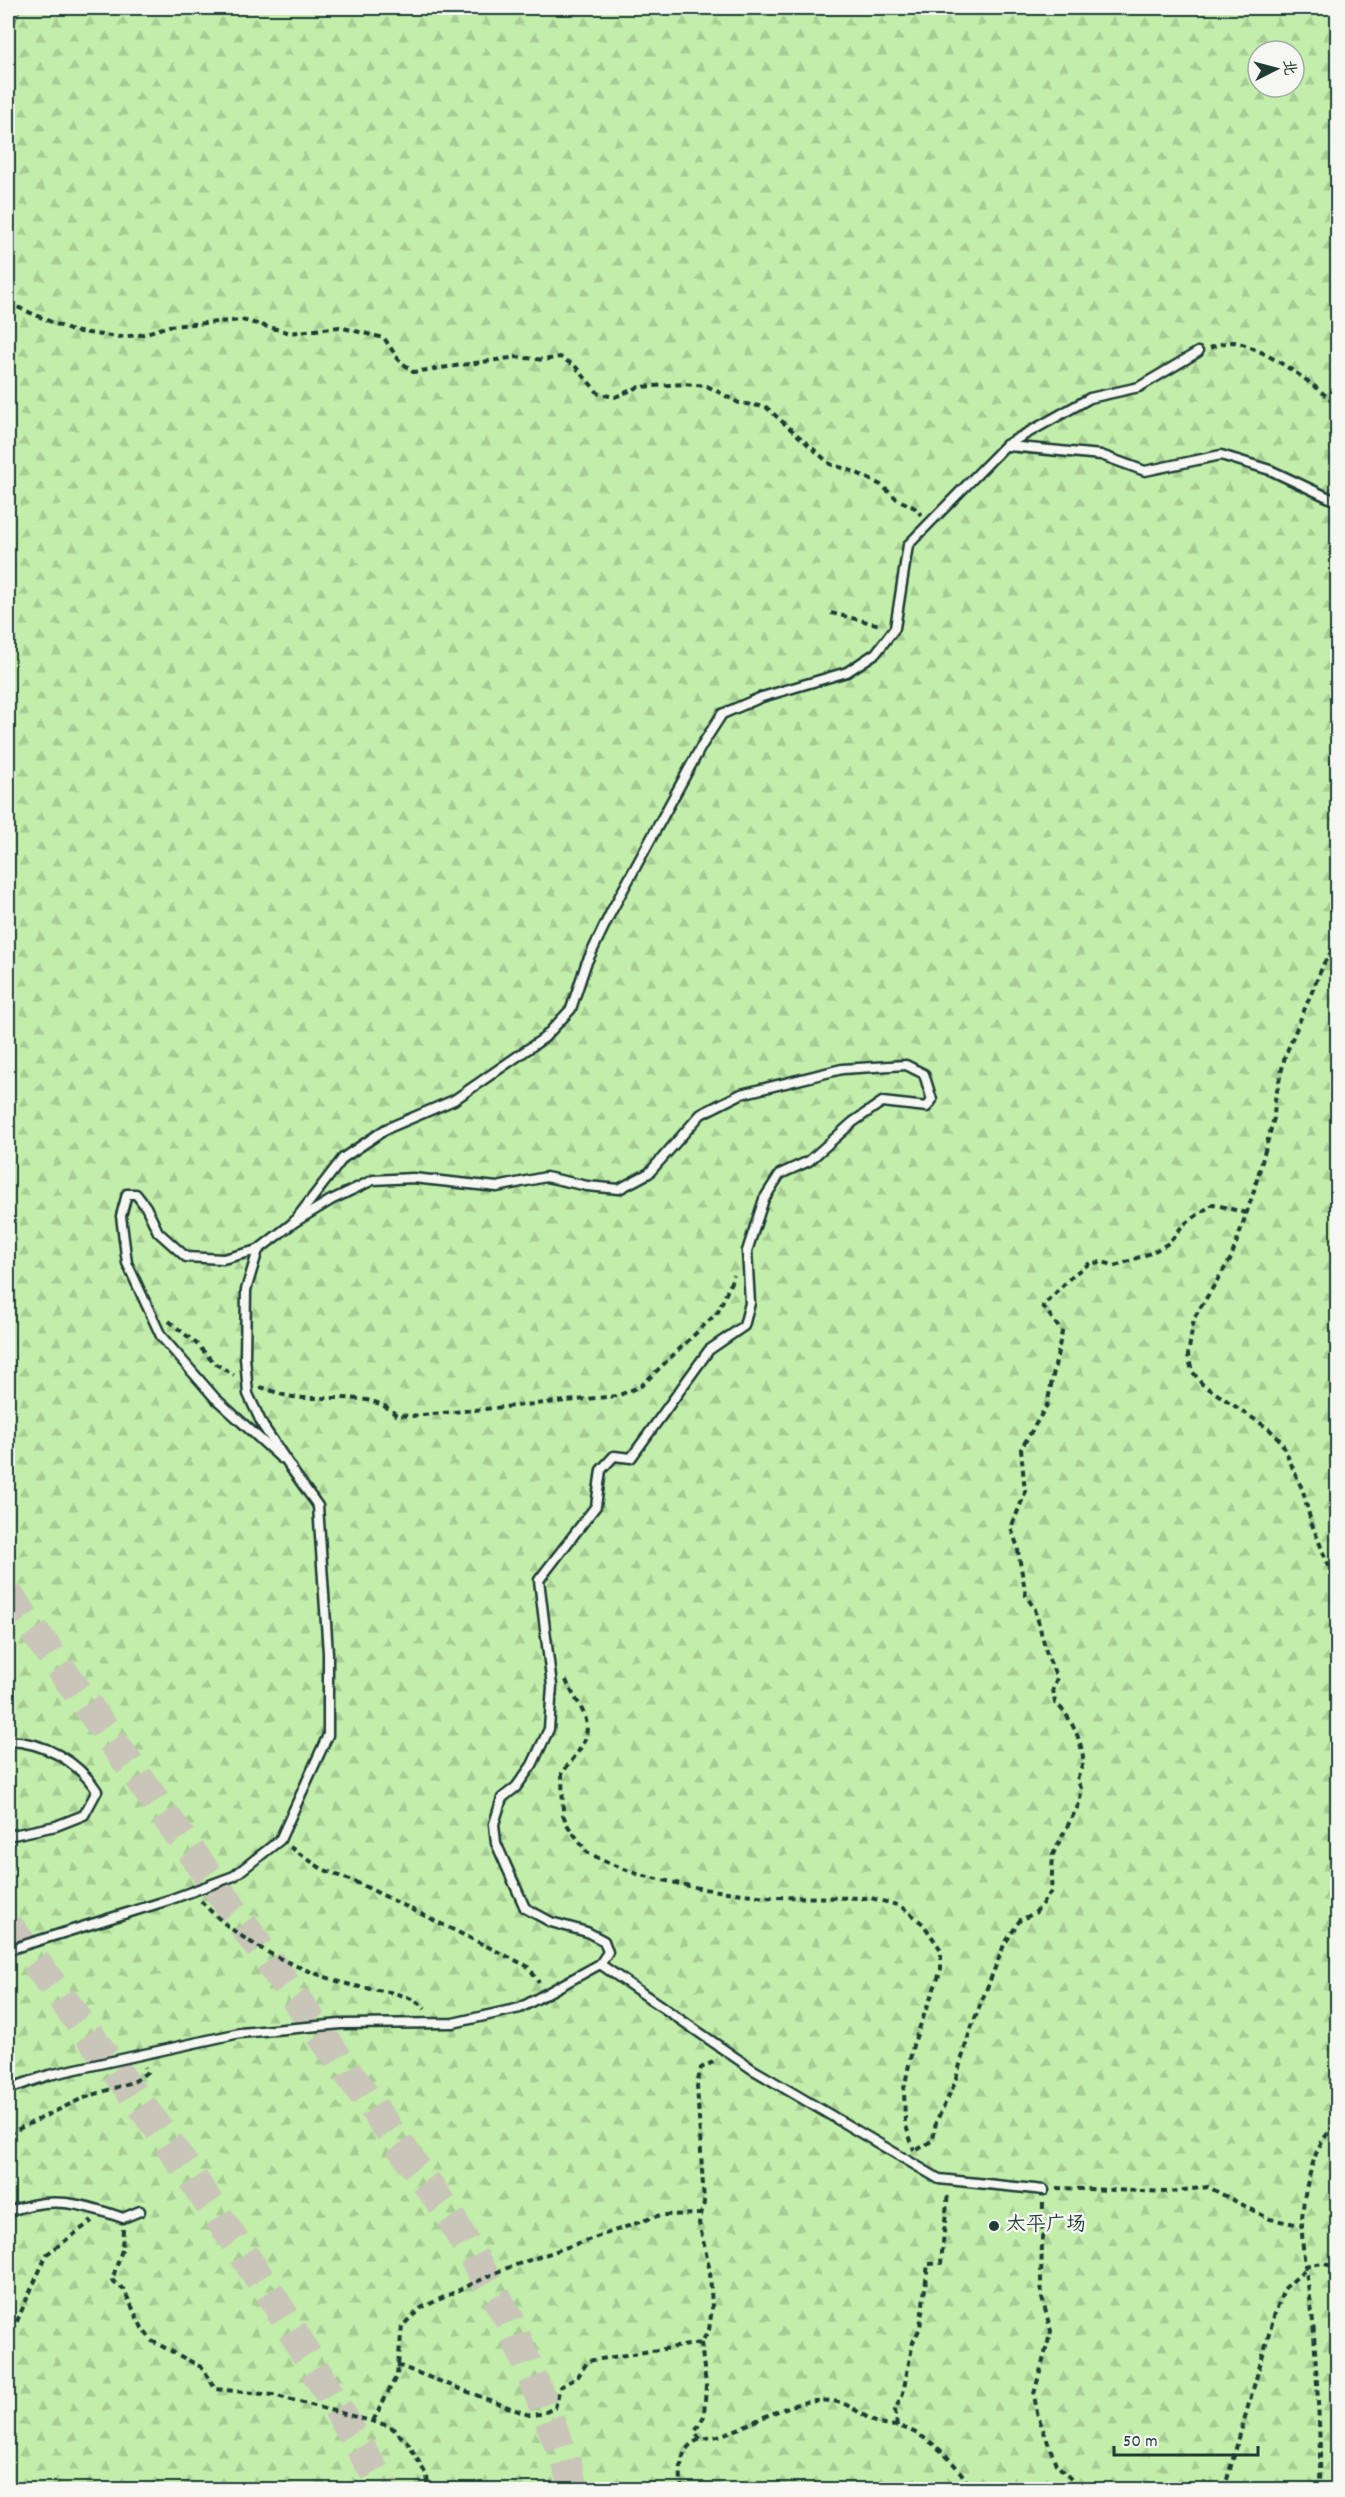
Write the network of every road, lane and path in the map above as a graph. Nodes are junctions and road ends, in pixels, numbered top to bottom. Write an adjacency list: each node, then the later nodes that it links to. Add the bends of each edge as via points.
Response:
1 (8, 303): 6 (path, via 72,331 118,337 169,326 242,320 291,333 339,327 384,338 413,372 517,357 560,357 575,366 599,394 615,397 639,387 707,386 739,403 766,407 830,464 881,485 915,508)
2 (1198, 352): 3 (path, via 1234,342 1259,350 1289,368); 4 (lane, via 1139,387 1090,398)
3 (1338, 409)
4 (1006, 446): 5 (lane, via 1101,455 1145,471 1221,454 1270,470); 6 (lane)
5 (1338, 502)
6 (928, 524): 8 (lane, via 908,545)
7 (831, 613): 8 (path)
8 (895, 628): 13 (lane, via 876,653 847,672 762,697 722,714 611,912 586,964 571,1009 544,1038 454,1100 386,1129 342,1158)
9 (1338, 737): 10 (path, via 1332,764)
10 (1338, 791)
11 (1338, 942): 12 (path, via 1324,963 1285,1056 1272,1126)
12 (1246, 1213): 19 (path, via 1231,1257 1194,1318 1188,1354 1192,1371 1202,1384 1281,1441); 34 (path, via 1212,1204 1183,1226 1169,1243 1151,1253 1115,1266 1090,1263 1043,1306 1062,1332 1047,1406 1021,1449 1025,1493 1011,1528 1026,1596 1035,1609 1057,1678 1053,1689 1055,1702 1076,1733 1084,1759 1077,1780 1080,1802 1053,1854 1051,1892 1035,1913 1020,1920 1004,1945 970,2031 954,2085 936,2122 933,2140)
13 (292, 1223): 14 (lane); 15 (lane, via 373,1180 414,1178 497,1187 546,1177 620,1189 648,1173 701,1114 741,1094 842,1070 906,1065 924,1074 932,1100 927,1107 882,1102 809,1161 780,1174 764,1199)
14 (258, 1250): 16 (lane, via 223,1259 186,1257 158,1232 136,1194 127,1194 121,1216 127,1263); 17 (lane, via 246,1290)
15 (747, 1251): 17 (path, via 718,1312 641,1386 617,1396 412,1416 396,1415 387,1406 359,1400 287,1396); 26 (lane, via 750,1303 744,1326 710,1350 631,1458 614,1456 601,1470 596,1506 539,1580 552,1686 549,1729 532,1765 502,1798 494,1824 496,1843 525,1908 604,1941 608,1952)
16 (148, 1308): 17 (path, via 190,1338 214,1363); 18 (lane, via 161,1336 215,1398)
17 (247, 1384): 18 (lane, via 263,1426)
18 (292, 1468): 23 (lane, via 318,1506 328,1653 328,1735)
19 (1338, 1589)
20 (564, 1675): 34 (path, via 583,1712 588,1733 585,1744 562,1773 563,1815 587,1852 640,1875 704,1889 767,1897 871,1898 902,1906 923,1924 941,1950 941,1970 913,2045 904,2089 905,2123)
21 (8, 1741): 22 (lane, via 59,1754 86,1773 97,1791 84,1815 56,1826)
22 (8, 1836)
23 (280, 1840): 24 (lane, via 234,1876); 27 (path, via 322,1869 529,1967)
24 (192, 1892): 25 (lane); 28 (path, via 217,1919 287,1962 420,2004)
25 (8, 1950)
26 (600, 1964): 27 (lane); 29 (lane)
27 (545, 1994): 28 (lane, via 520,2008)
28 (436, 2024): 30 (lane, via 341,2024 240,2033)
29 (729, 2053): 35 (lane); 41 (path, via 701,2068 697,2085 704,2203)
30 (141, 2055): 31 (lane, via 49,2075); 33 (path, via 147,2072 135,2081 81,2099)
31 (8, 2089)
32 (1338, 2124): 43 (path, via 1318,2146)
33 (8, 2134)
34 (914, 2151): 35 (path)
35 (917, 2166): 36 (lane, via 939,2179)
36 (949, 2180): 37 (lane); 50 (path, via 942,2263 928,2264 925,2274 921,2328 913,2342 895,2410)
37 (1044, 2190): 43 (path, via 1066,2186 1169,2192 1208,2187 1270,2219); 55 (path, via 1041,2280 1051,2331 1034,2394 1056,2464)
38 (105, 2211): 40 (lane, via 62,2202 32,2202); 42 (lane); 46 (path, via 47,2254)
39 (140, 2211): 42 (lane)
40 (8, 2212)
41 (701, 2214): 47 (path, via 699,2223 710,2271 712,2307 709,2330); 48 (path, via 660,2215 622,2226 504,2268 451,2292 421,2308 402,2326)
42 (123, 2218): 49 (path, via 122,2250 111,2280 124,2289 152,2341 203,2368 215,2389 273,2395)
43 (1300, 2224): 44 (path)
44 (1304, 2268): 45 (path, via 1323,2263); 56 (path, via 1284,2289 1278,2305); 57 (path, via 1314,2332)
45 (1338, 2269)
46 (8, 2341)
47 (701, 2343): 48 (path, via 588,2361 577,2378 560,2387 555,2408 529,2415); 51 (path, via 704,2416 695,2432)
48 (397, 2365): 49 (path, via 397,2375)
49 (373, 2421): 52 (path, via 390,2426 408,2443 427,2476)
50 (897, 2426): 51 (path, via 881,2424 846,2404 818,2401 786,2407 718,2436); 54 (path, via 928,2440 949,2458)
51 (700, 2439): 53 (path, via 689,2445 682,2458)
52 (429, 2490)
53 (682, 2490)
54 (972, 2490)
55 (1082, 2490)
56 (1224, 2490)
57 (1320, 2490)

